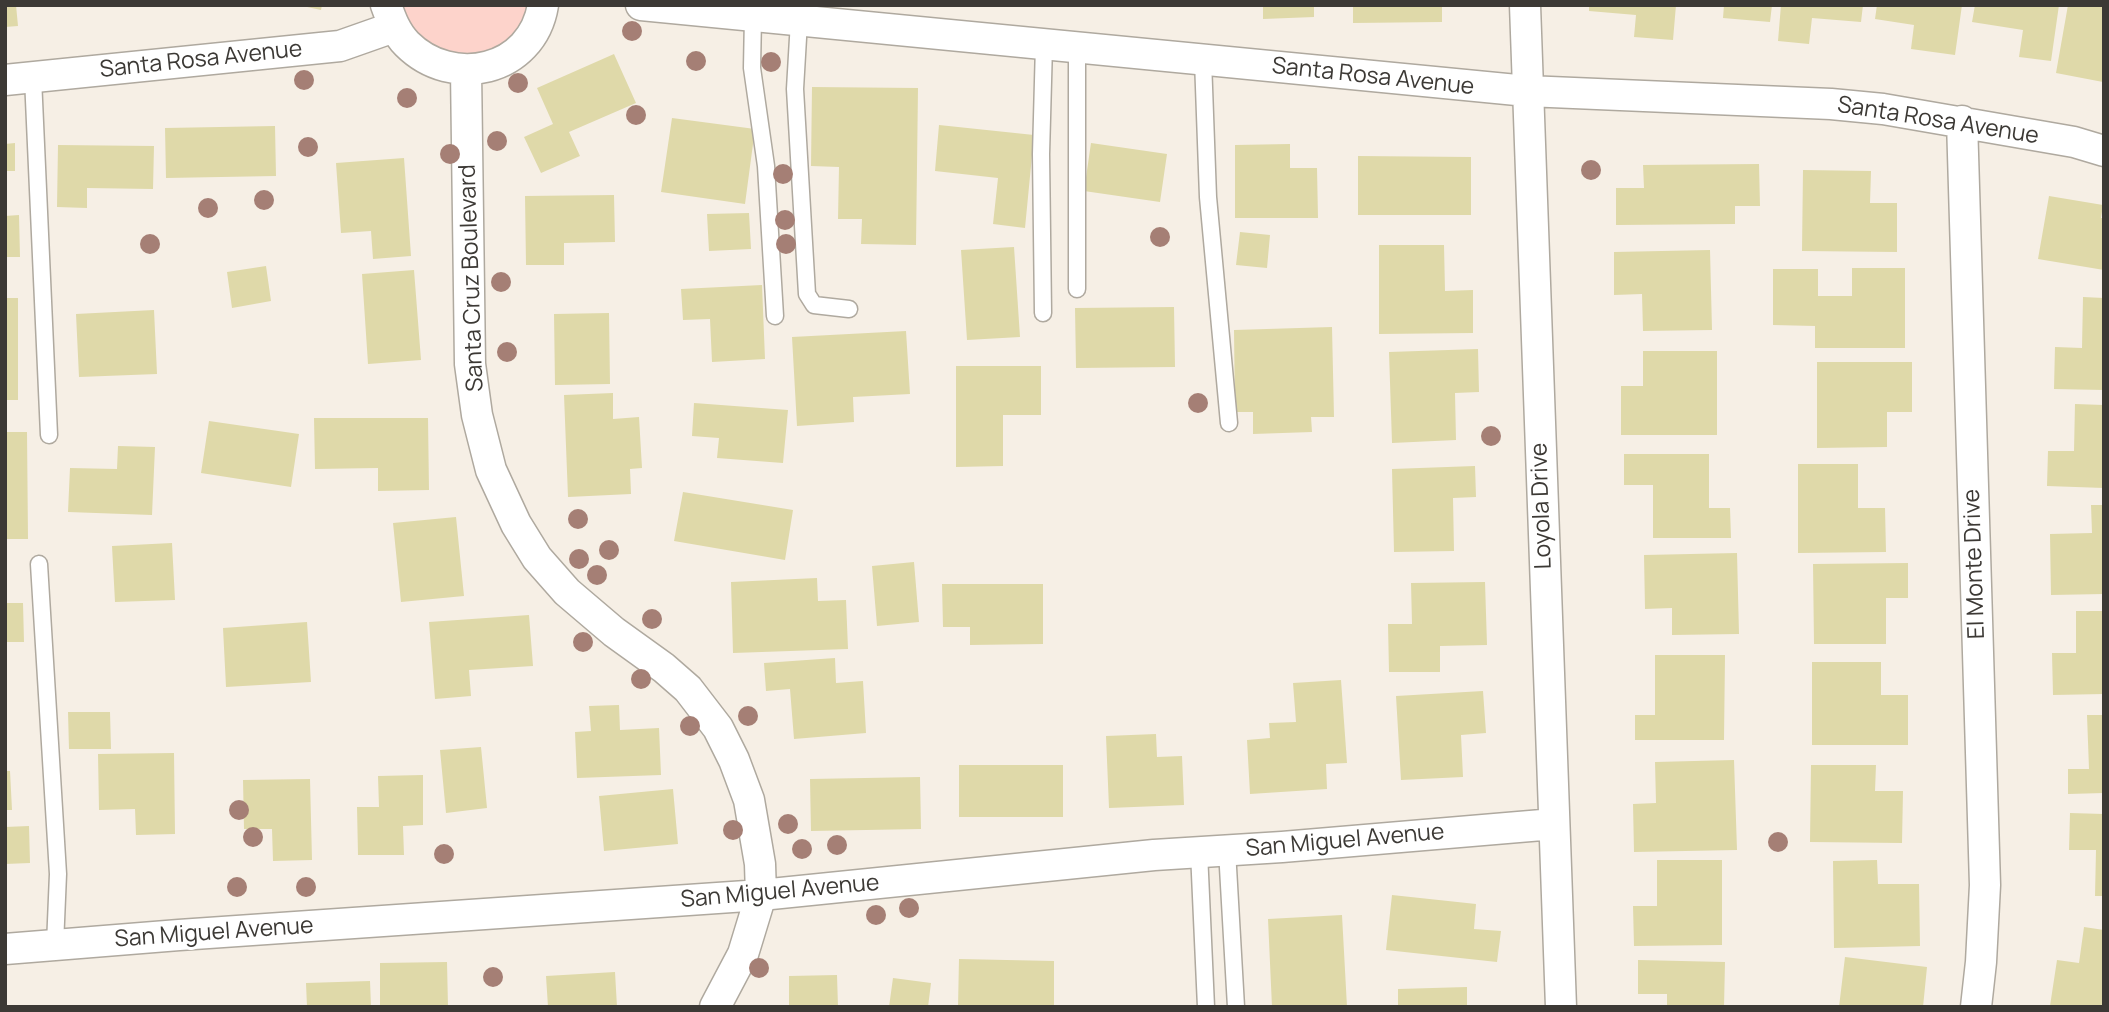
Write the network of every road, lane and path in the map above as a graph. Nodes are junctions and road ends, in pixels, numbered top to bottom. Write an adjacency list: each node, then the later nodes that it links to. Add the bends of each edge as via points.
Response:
1 (543, 5): 10 (street, via 534,32 521,48 496,64)
2 (641, 5): 5 (street, Santa Rosa Avenue)
3 (1525, 5): 12 (street, Loyola Drive)
4 (390, 16): 10 (street, via 404,41 425,57); 11 (street, Santa Rosa Avenue, via 340,46)
5 (753, 16): 6 (street, Santa Rosa Avenue); 18 (lane, via 752,68 766,166)
6 (799, 21): 7 (street, Santa Rosa Avenue); 16 (lane, via 794,89 807,294 814,305)
7 (1044, 45): 8 (street, Santa Rosa Avenue); 17 (lane)
8 (1077, 48): 9 (street, Santa Rosa Avenue); 15 (lane)
9 (1203, 60): 12 (street, Santa Rosa Avenue); 19 (lane, via 1208,197)
10 (466, 70): 24 (street, Santa Cruz Boulevard, via 470,363 491,470 537,558 567,592 680,682 718,728 749,800)
11 (19, 79): 20 (lane)
12 (1527, 91): 13 (street, Santa Rosa Avenue, via 1831,104); 22 (street, Loyola Drive)
13 (1962, 121): 14 (street, Santa Rosa Avenue); 31 (street, El Monte Drive, via 1985,885)
14 (2104, 150)
15 (1077, 289)
16 (849, 309)
17 (1043, 313)
18 (775, 316)
19 (1229, 423)
20 (49, 435)
21 (39, 564): 25 (lane, via 58,874)
22 (1554, 824): 23 (street, San Miguel Avenue); 30 (street, Loyola Drive)
23 (1213, 851): 24 (street, San Miguel Avenue); 28 (lane); 29 (lane)
24 (761, 895): 25 (street, San Miguel Avenue); 27 (street, Santa Cruz Boulevard, via 743,954)
25 (55, 945): 26 (street, San Miguel Avenue)
26 (5, 949)
27 (715, 1007)
28 (1206, 1007)
29 (1236, 1007)
30 (1561, 1007)
31 (1976, 1007)

